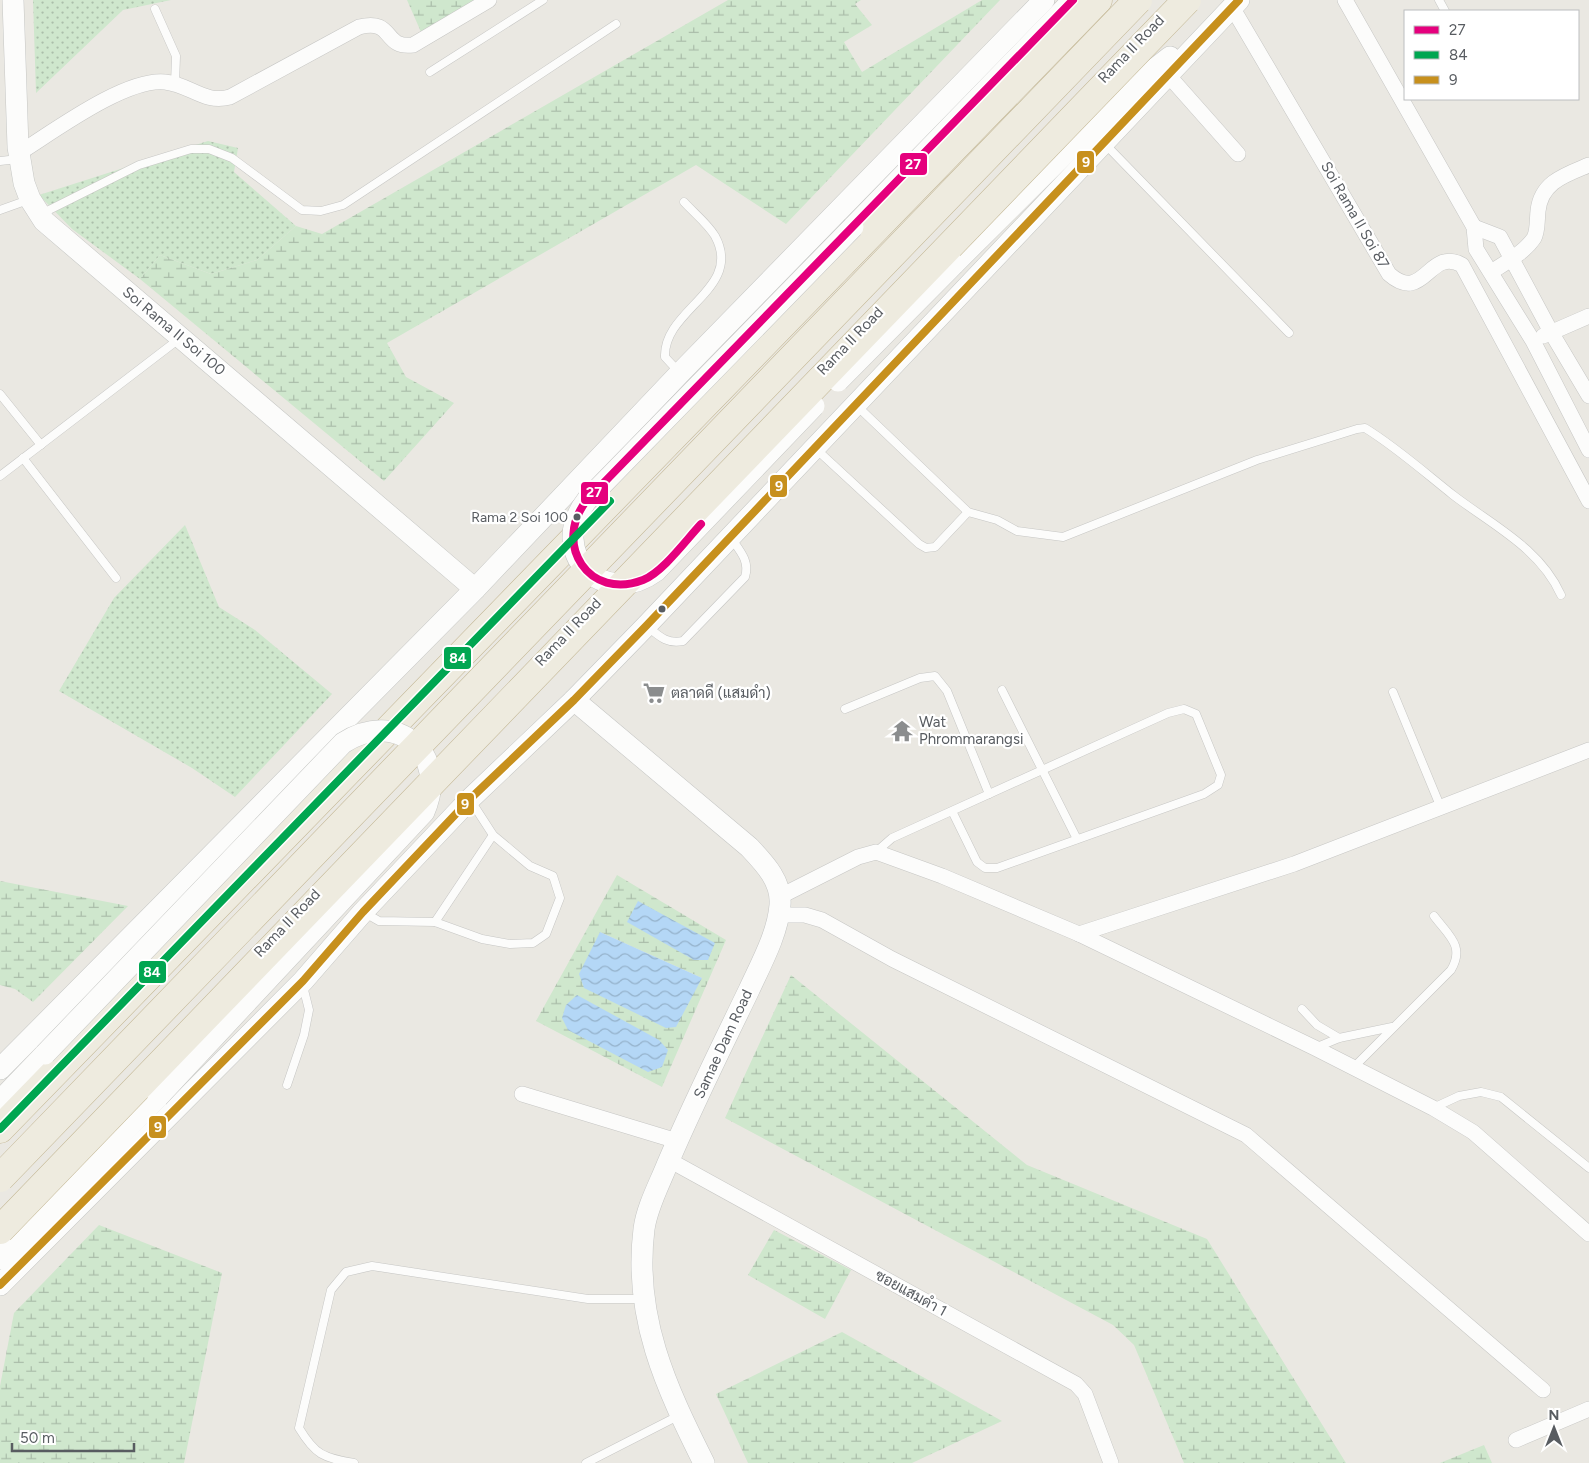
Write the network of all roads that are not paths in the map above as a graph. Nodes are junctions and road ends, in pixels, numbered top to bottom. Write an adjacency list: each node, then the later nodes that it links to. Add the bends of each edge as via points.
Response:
1 (13, 0): 19 (main road)
2 (489, 0): 16 (street, via 414,45 402,46 394,42 385,29 371,24 359,27 230,98 206,99)
3 (543, 0): 14 (lane)
4 (1044, 0): 32 (main road)
5 (1073, 0): 11 (main road, bridge, via 579,509 573,524 572,540 576,555 590,574 615,584 631,584 656,571 826,394 1134,85)
6 (1098, 0): 77 (highway)
7 (1138, 0): 80 (highway, bridge)
8 (1179, 0): 81 (highway, Rama II Road)
9 (1187, 0): 82 (highway, bridge)
10 (1344, 0): 24 (street)
11 (1233, 6): 15 (main road); 41 (street, Soi Rama II Soi 87, via 1389,274 1399,283 1408,285 1444,260 1462,265)
12 (155, 9): 16 (lane, via 176,56)
13 (616, 24): 22 (lane, via 343,205 321,211 302,210 232,158 209,149 191,149 139,165)
14 (430, 72)
15 (1168, 75): 17 (main road); 18 (street)
16 (175, 84): 19 (street, via 163,82 138,87 102,100)
17 (1104, 143): 29 (lane); 35 (main road)
18 (1238, 154)
19 (13, 158): 22 (main road)
20 (1589, 165): 25 (street, via 1557,178 1548,187 1539,200 1534,238)
21 (684, 202): 32 (lane, via 713,234 722,262 720,275 664,343 665,357)
22 (35, 207): 23 (lane); 30 (main road, Soi Rama II Soi 100)
23 (0, 210)
24 (1474, 227): 25 (street, via 1500,237); 26 (street, via 1476,249)
25 (1512, 258): 26 (street); 28 (street)
26 (1491, 272): 31 (street)
27 (1589, 316): 28 (street)
28 (1551, 332): 31 (street); 34 (street)
29 (1289, 333)
30 (181, 337): 36 (lane); 45 (main road, Soi Rama II Soi 100)
31 (1533, 341): 38 (street)
32 (680, 372): 45 (main road)
33 (0, 394): 36 (lane)
34 (1589, 396)
35 (855, 405): 37 (main road); 42 (lane)
36 (41, 445): 39 (lane)
37 (815, 447): 42 (lane, via 926,548 935,547); 43 (main road)
38 (1589, 450)
39 (23, 458): 40 (lane); 44 (lane)
40 (0, 476)
41 (1589, 501)
42 (968, 512): 46 (lane, via 997,520 1017,531 1063,537 1257,460 1365,428 1482,518 1516,538 1554,579)
43 (730, 537): 47 (main road); 47 (lane, via 745,559 748,568 744,577 683,641 664,640)
44 (116, 578)
45 (476, 589): 72 (main road)
46 (1561, 595)
47 (646, 626): 50 (main road)
48 (1002, 690): 53 (lane)
49 (1393, 692): 56 (lane)
50 (574, 700): 55 (main road); 61 (main road, via 765,864 777,884)
51 (845, 709): 54 (lane, via 920,678 935,676 947,691)
52 (1589, 750): 56 (street)
53 (1042, 770): 54 (lane); 59 (lane); 59 (lane, via 1168,713 1184,709 1196,714 1221,775 1218,785 1204,794)
54 (988, 794): 57 (lane)
55 (470, 799): 58 (lane); 62 (main road)
56 (1441, 808): 65 (street, via 1294,864)
57 (952, 811): 59 (lane, via 977,862 985,868 997,868); 60 (lane, via 892,838)
58 (493, 835): 64 (lane); 64 (lane, via 530,866 553,876 560,898 546,934 533,943 510,944 482,939)
59 (1077, 839)
60 (876, 852): 61 (street, via 858,857); 65 (street)
61 (778, 906): 78 (main road, Samae Dam Road, via 761,964); 87 (street, via 822,920 892,959 1246,1135)
62 (363, 912): 64 (lane, via 379,921); 66 (main road)
63 (1434, 916): 68 (lane, via 1458,948 1457,959 1451,970)
64 (435, 922)
65 (1079, 934): 70 (street)
66 (303, 981): 73 (lane, via 309,1010); 85 (main road)
67 (1302, 1009): 69 (lane, via 1317,1025)
68 (1392, 1027): 69 (lane); 71 (lane)
69 (1339, 1038): 70 (lane)
70 (1315, 1048): 71 (street)
71 (1354, 1067): 76 (street)
72 (0, 1069)
73 (287, 1085)
74 (522, 1094): 78 (street, ซอยแสมดำ 1)
75 (0, 1101): 84 (main road, bridge, via 344,743 366,732 381,730 410,740 422,752 430,766 432,783 424,812 158,1097)
76 (1433, 1108): 79 (lane, via 1459,1096 1481,1092 1501,1096); 83 (street, via 1473,1132)
77 (0, 1129)
78 (673, 1151): 86 (main road, Samae Dam Road, via 644,1227); 94 (street, ซอยแสมดำ 1, via 1076,1384 1085,1394)
79 (1589, 1168)
80 (0, 1178)
81 (0, 1221)
82 (0, 1230)
83 (1589, 1234)
84 (0, 1259)
85 (0, 1286)
86 (643, 1299): 89 (main road, Samae Dam Road, via 657,1360); 91 (lane, via 588,1299 372,1266 346,1272 331,1290 299,1428 312,1448 329,1458)
87 (1543, 1390)
88 (1589, 1409): 90 (street)
89 (680, 1415): 92 (lane); 93 (main road, Samae Dam Road)
90 (1516, 1440)
91 (354, 1463)
92 (586, 1463)
93 (704, 1463)
94 (1112, 1463)

